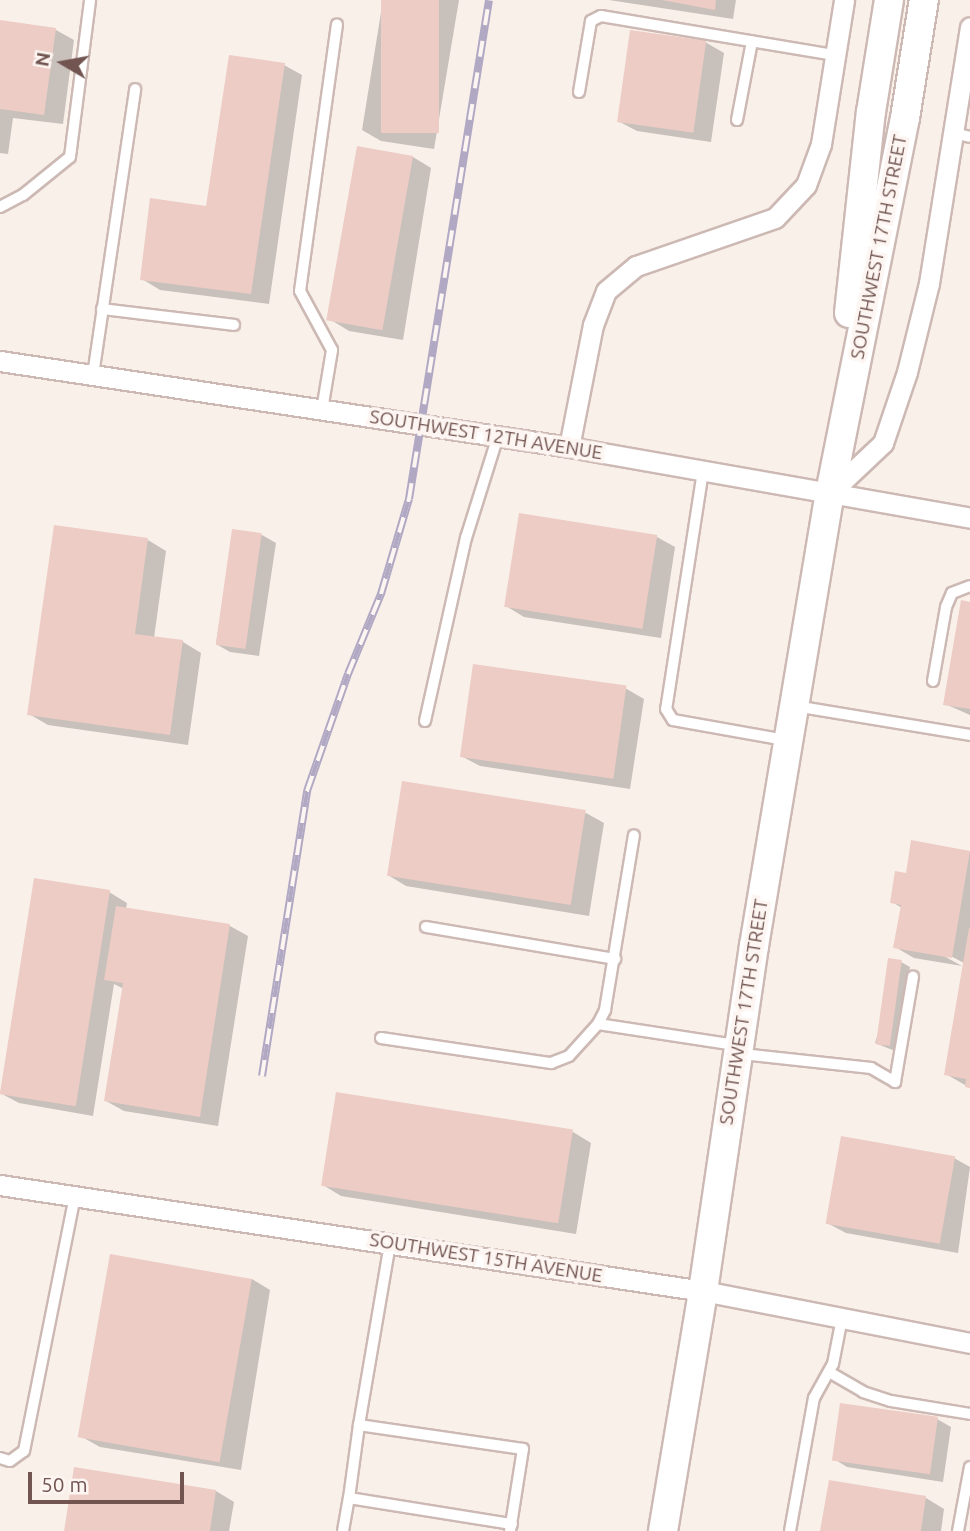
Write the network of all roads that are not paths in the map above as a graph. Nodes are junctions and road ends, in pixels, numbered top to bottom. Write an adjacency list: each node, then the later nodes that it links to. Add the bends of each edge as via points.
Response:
1 (90, 0): 13 (lane, via 70,158)
2 (844, 0): 8 (street)
3 (889, 0): 22 (main road, SOUTHWEST 17TH STREET, via 871,112)
4 (924, 0): 22 (main road, SOUTHWEST 17TH STREET)
5 (337, 25): 18 (lane, via 300,291 332,351)
6 (970, 27): 12 (street)
7 (752, 41): 8 (lane); 10 (lane, via 601,16 591,21); 11 (lane)
8 (835, 55): 20 (street, via 821,144 806,185 775,218 636,266 606,291 593,326)
9 (135, 89): 14 (lane)
10 (579, 92)
11 (737, 120)
12 (961, 135): 22 (street, via 907,372 883,443)
13 (0, 207)
14 (102, 309): 15 (lane); 17 (lane)
15 (234, 326)
16 (0, 361): 17 (street, SOUTHWEST 12TH AVENUE)
17 (93, 375): 18 (street, SOUTHWEST 12TH AVENUE)
18 (321, 410): 19 (street, SOUTHWEST 12TH AVENUE)
19 (498, 436): 20 (street, SOUTHWEST 12TH AVENUE); 27 (lane, via 466,538)
20 (569, 447): 21 (street, SOUTHWEST 12TH AVENUE)
21 (703, 471): 22 (street, SOUTHWEST 12TH AVENUE); 29 (lane, via 666,709 673,720)
22 (830, 493): 23 (street, SOUTHWEST 12TH AVENUE); 26 (main road, SOUTHWEST 17TH STREET)
23 (970, 518)
24 (970, 586): 25 (lane, via 952,593 946,607)
25 (933, 681)
26 (794, 706): 28 (lane); 29 (main road, SOUTHWEST 17TH STREET)
27 (425, 721)
28 (970, 735)
29 (789, 741): 36 (main road, SOUTHWEST 17TH STREET)
30 (634, 835): 32 (lane)
31 (426, 927): 32 (lane)
32 (615, 959): 34 (lane, via 605,1010)
33 (913, 977): 36 (lane, via 895,1082 871,1068)
34 (597, 1024): 35 (lane, via 569,1056 551,1063); 36 (lane)
35 (381, 1038)
36 (738, 1050): 40 (main road, SOUTHWEST 17TH STREET)
37 (0, 1185): 38 (street, SOUTHWEST 15TH AVENUE)
38 (75, 1196): 39 (street, SOUTHWEST 15TH AVENUE); 46 (lane, via 24,1451 10,1461)
39 (390, 1244): 40 (street, SOUTHWEST 15TH AVENUE); 45 (lane)
40 (703, 1291): 41 (street, SOUTHWEST 15TH AVENUE); 51 (main road, SOUTHWEST 17TH STREET)
41 (842, 1318): 42 (street, SOUTHWEST 15TH AVENUE); 43 (lane)
42 (970, 1343)
43 (829, 1372): 44 (lane, via 863,1392 891,1401); 52 (lane, via 814,1398)
44 (970, 1414)
45 (359, 1425): 48 (lane); 49 (lane, via 523,1449)
46 (0, 1458)
47 (970, 1467): 53 (lane)
48 (349, 1498): 49 (lane); 50 (lane)
49 (511, 1527)
50 (343, 1531)
51 (663, 1531)
52 (790, 1531)
53 (958, 1531)

